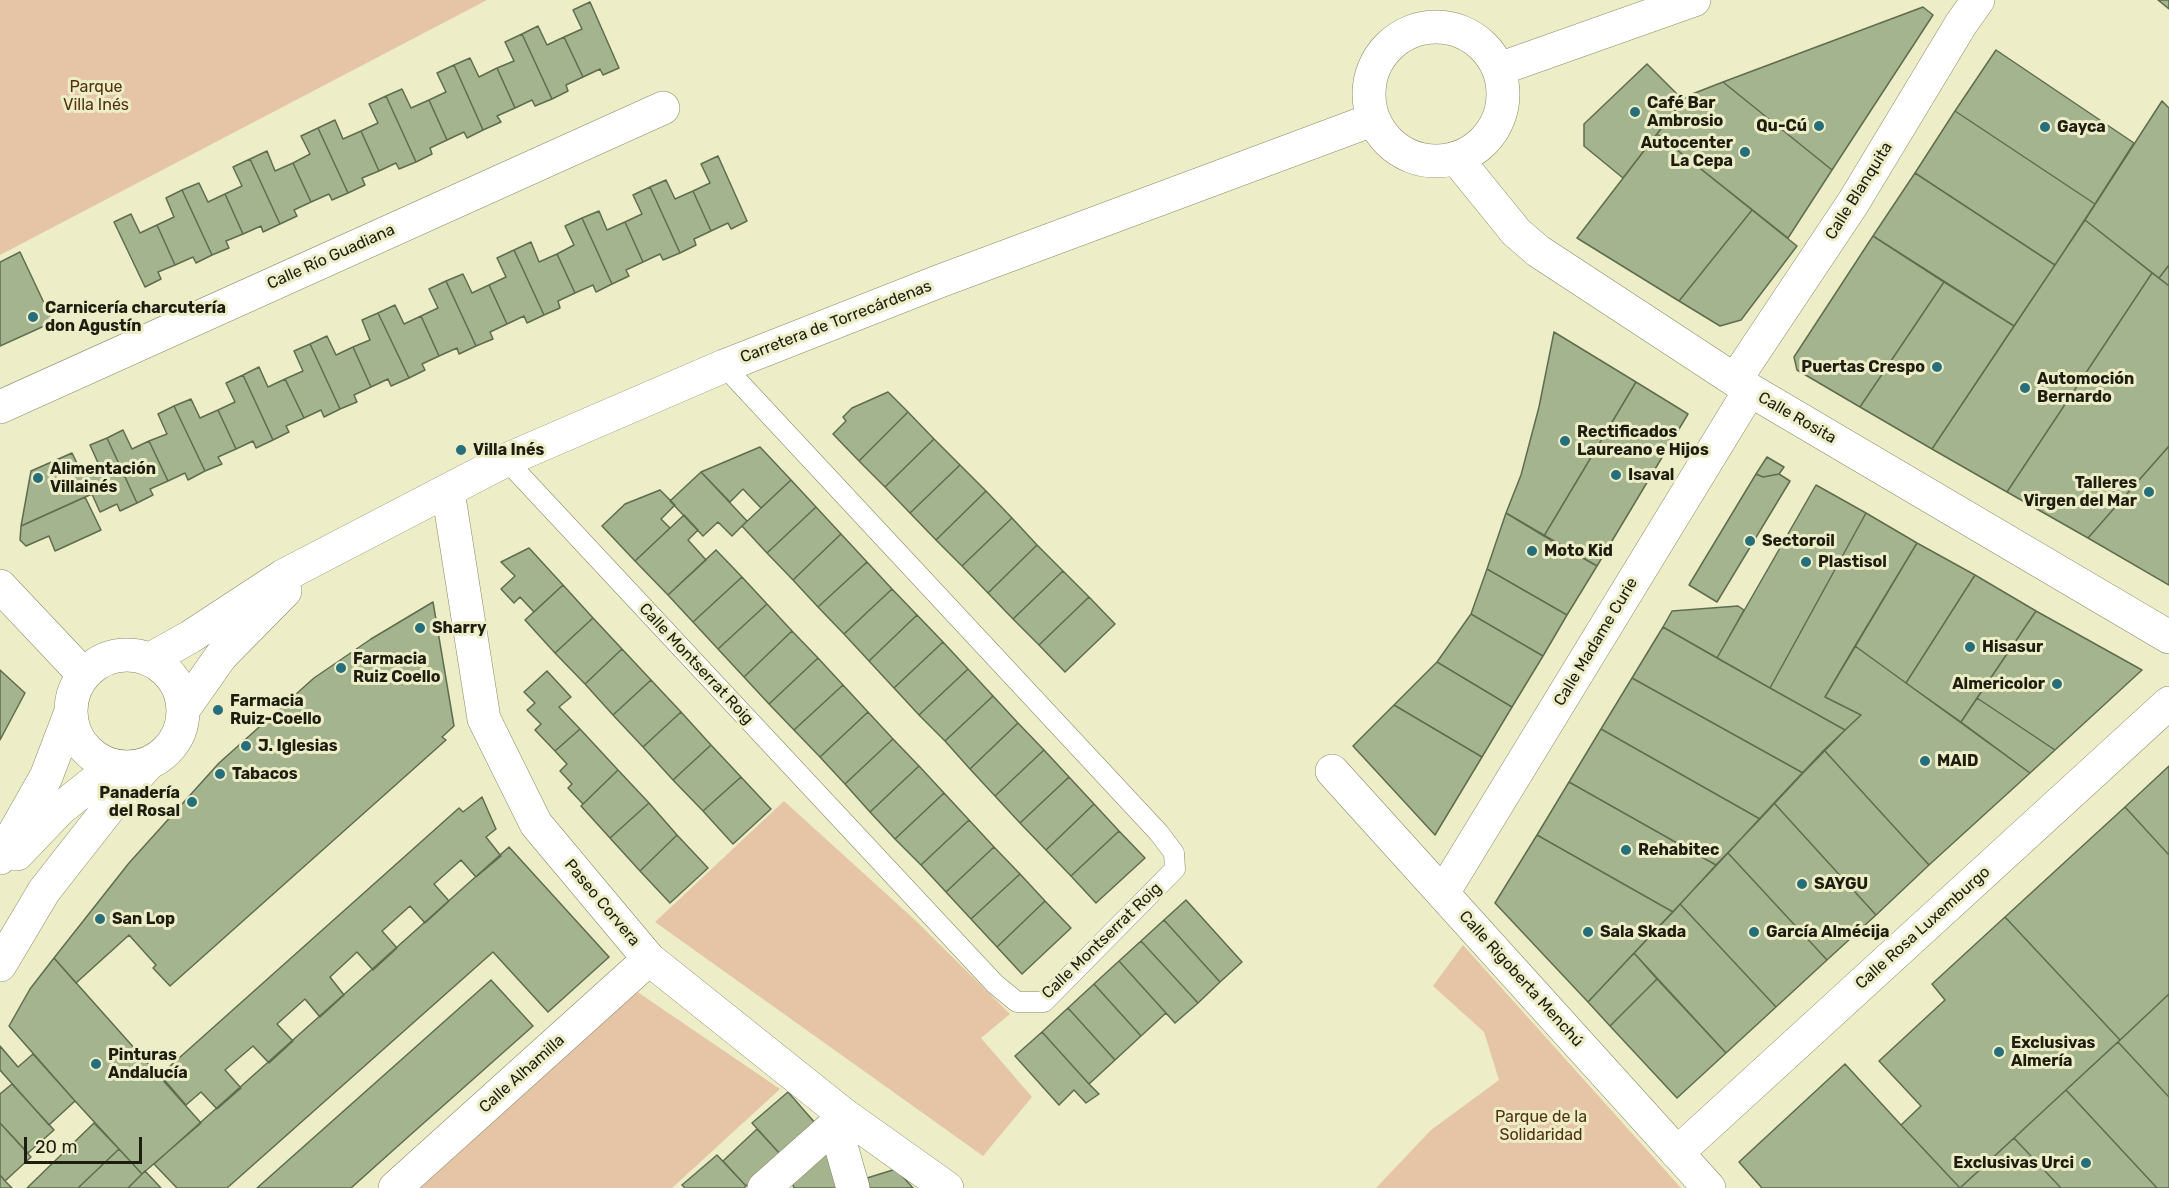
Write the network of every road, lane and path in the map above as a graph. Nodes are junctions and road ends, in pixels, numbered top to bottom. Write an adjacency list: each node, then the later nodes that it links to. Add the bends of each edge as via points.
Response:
1 (1694, 0): 3 (street)
2 (1967, 8): 8 (street, Calle Blanquita)
3 (1499, 69): 5 (street, via 1487,50 1470,35 1449,28 1426,27 1405,33 1387,46 1374,65 1369,87); 6 (street, via 1503,91 1496,123 1476,148)
4 (663, 108): 9 (street, Calle Río Guadiana)
5 (1372, 120): 6 (street, via 1394,146 1412,157 1434,161); 7 (street, Carretera de Torrecárdenas)
6 (1456, 158): 8 (street, Calle Rosita, via 1516,232 1538,251)
7 (724, 366): 10 (street, Carretera de Torrecárdenas); 10 (lane, Calle Montserrat Roig, via 1174,853 1175,868 1044,1002 1017,1002 994,984)
8 (1742, 385): 14 (street, Calle Rosita); 25 (street, Calle Madame Curie)
9 (0, 407)
10 (507, 460): 11 (street, Carretera de Torrecárdenas)
11 (448, 491): 12 (street, Carretera de Torrecárdenas); 26 (street, Paseo Corvera, via 484,719 536,824)
12 (315, 559): 15 (street, Carretera de Torrecárdenas); 18 (street, Carretera de Torrecárdenas, via 221,656)
13 (0, 586): 16 (street)
14 (2169, 637)
15 (149, 660): 16 (street, via 122,655 105,659); 18 (street, via 161,666 173,680)
16 (84, 675): 19 (street, via 72,696)
17 (2169, 703): 29 (street, Calle Rosa Luxemburgo)
18 (183, 710): 20 (street, via 182,727 175,743)
19 (70, 714): 21 (street, via 78,741 87,752); 23 (street, via 46,777)
20 (148, 764): 21 (street, via 132,768); 27 (street, via 44,891)
21 (114, 766): 24 (street, via 60,809)
22 (1332, 771): 25 (street, Calle Rigoberta Menchú)
23 (0, 858)
24 (0, 873)
25 (1443, 893): 29 (street, Calle Rigoberta Menchú)
26 (649, 959): 28 (street, Paseo Corvera); 30 (street, Calle Alhamilla)
27 (0, 965)
28 (839, 1119): 31 (street); 32 (street); 33 (street, Paseo Corvera)
29 (1677, 1153): 34 (street, Calle Rigoberta Menchú)
30 (394, 1188)
31 (764, 1188)
32 (854, 1188)
33 (947, 1188)
34 (1709, 1188)

